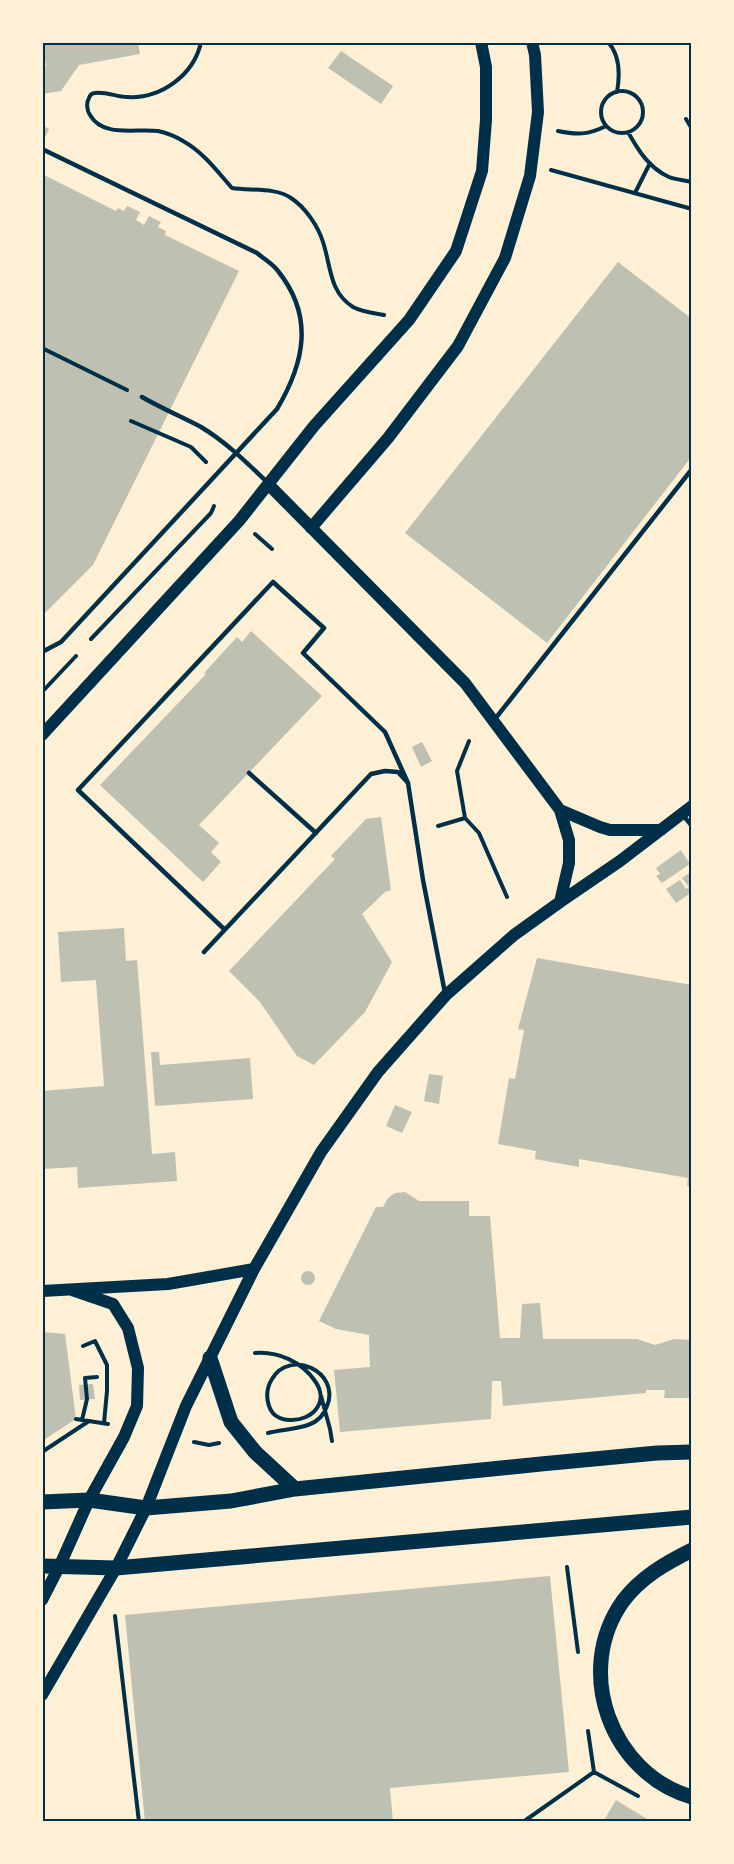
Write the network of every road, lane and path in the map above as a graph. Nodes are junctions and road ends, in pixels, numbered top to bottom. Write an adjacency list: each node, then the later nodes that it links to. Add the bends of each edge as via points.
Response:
1 (201, 42): 17 (path, via 194,61 182,75 157,93 147,97 101,93 89,96 88,112 94,122 123,131 170,134 198,150 232,188 290,197 302,207 322,240 339,294 355,308)
2 (481, 42): 23 (main road, via 486,67 482,171 456,251 409,320)
3 (531, 42): 24 (main road, via 537,101 530,176 505,258 458,346 388,438)
4 (608, 42): 5 (path, via 618,64)
5 (617, 92): 7 (path, via 603,103 601,115); 10 (path, via 637,97 643,110 639,123)
6 (686, 119): 8 (path)
7 (606, 126): 9 (path, via 593,132); 10 (path, via 616,132)
8 (692, 129)
9 (558, 131)
10 (628, 132): 12 (path)
11 (42, 148): 22 (lane, via 257,253 277,269 294,295 302,319 302,340 291,386 277,409)
12 (650, 163): 14 (path, via 669,177); 15 (path)
13 (552, 171): 15 (path)
14 (692, 182)
15 (635, 193): 16 (path)
16 (692, 208)
17 (385, 315)
18 (42, 348): 19 (path)
19 (142, 397): 23 (lane, via 201,428 239,454)
20 (131, 421): 22 (path, via 191,447)
21 (692, 469): 26 (lane)
22 (213, 478): 25 (lane, via 61,642)
23 (268, 484): 24 (main road); 27 (main road, via 239,521)
24 (311, 528): 26 (main road, via 465,683)
25 (42, 652)
26 (493, 721): 31 (main road)
27 (42, 735)
28 (469, 741): 33 (path, via 457,771)
29 (249, 773): 37 (lane)
30 (408, 783): 37 (lane, via 398,772 370,774); 40 (lane, via 385,732 303,653 324,628 273,582 78,790); 42 (lane)
31 (560, 810): 36 (main road, via 600,828); 39 (main road, via 569,840 569,863)
32 (687, 810): 35 (lane); 36 (main road)
33 (465, 818): 34 (path); 38 (path, via 479,833)
34 (438, 826)
35 (692, 826)
36 (661, 830): 39 (main road)
37 (316, 832): 40 (lane)
38 (507, 897)
39 (560, 902): 42 (main road, via 514,935)
40 (225, 929): 41 (lane)
41 (204, 952)
42 (446, 995): 43 (main road, via 378,1072 321,1152)
43 (254, 1269): 44 (main road, via 168,1284); 48 (main road)
44 (72, 1290): 45 (main road); 59 (main road, via 112,1304 128,1328 138,1368 137,1406)
45 (42, 1291)
46 (83, 1346): 53 (path, via 95,1341 107,1365)
47 (255, 1353): 50 (path, via 279,1355 300,1366)
48 (210, 1358): 58 (main road, via 231,1422 255,1452); 61 (main road, via 186,1406)
49 (97, 1377): 51 (path, via 85,1378 87,1399)
50 (320, 1392): 54 (path, via 319,1405 310,1416 285,1420 268,1405 269,1384 274,1375 292,1365 302,1365 321,1373 327,1382 330,1392 325,1412 318,1420); 55 (path)
51 (82, 1420)
52 (89, 1421): 56 (path)
53 (104, 1423)
54 (300, 1426)
55 (332, 1441)
56 (42, 1452)
57 (692, 1452): 58 (main road)
58 (295, 1488): 61 (main road, via 231,1501)
59 (89, 1500): 60 (main road); 61 (main road); 64 (main road)
60 (42, 1502)
61 (146, 1508): 66 (main road)
62 (692, 1517): 66 (main road)
63 (692, 1550): 70 (main road, via 659,1567 623,1602 611,1623 600,1667 603,1705 619,1742 646,1774 676,1793)
64 (60, 1565): 65 (main road); 66 (main road); 67 (main road)
65 (42, 1566)
66 (116, 1568): 69 (main road)
67 (42, 1600)
68 (115, 1616): 72 (path)
69 (42, 1695)
70 (692, 1797)
71 (644, 1800): 73 (path, via 594,1772)
72 (139, 1822)
73 (523, 1822)

